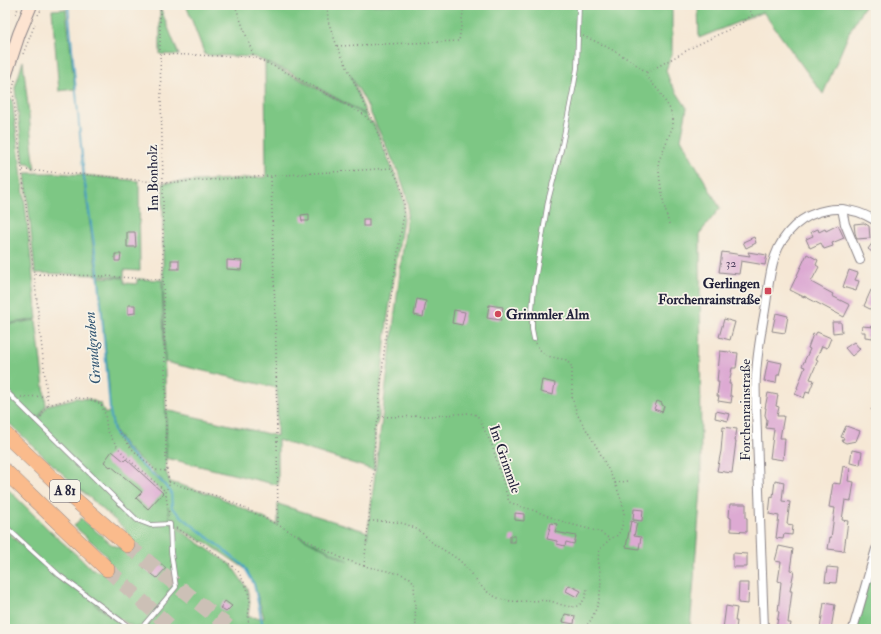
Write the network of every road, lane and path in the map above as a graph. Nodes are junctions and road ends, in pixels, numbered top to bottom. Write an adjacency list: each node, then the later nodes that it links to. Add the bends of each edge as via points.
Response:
1 (31, 5): 18 (main road, via 19,34)
2 (48, 5): 14 (path, via 39,12)
3 (55, 5): 4 (path)
4 (66, 5): 5 (path)
5 (71, 5): 11 (path)
6 (235, 5): 16 (path)
7 (327, 5): 13 (path, via 328,21)
8 (464, 5): 13 (path, via 459,41)
9 (580, 5): 12 (lane)
10 (748, 5): 17 (path, via 752,15 740,24)
11 (160, 6): 15 (path, Im Bonholz)
12 (578, 34): 17 (path, via 634,62); 32 (lane, via 574,85 548,201 536,269 532,310)
13 (337, 46): 21 (path)
14 (23, 54)
15 (160, 54): 16 (path); 25 (path, Im Bonholz)
16 (254, 57): 21 (path, via 356,110)
17 (646, 73): 28 (path, via 670,109 673,118 673,126 658,163)
18 (10, 77): 19 (path)
19 (13, 88): 20 (path); 23 (path)
20 (5, 100)
21 (374, 124): 22 (path)
22 (392, 168): 24 (path); 39 (path, via 403,195 404,213 387,322)
23 (23, 170): 25 (path); 30 (path)
24 (270, 177): 25 (path); 51 (path, via 276,348)
25 (163, 183): 31 (path, Im Bonholz)
26 (842, 209): 27 (street, Forchenrainstraße, via 859,212); 29 (street, via 845,224); 62 (street, Forchenrainstraße, via 815,213 792,228 780,245 771,273 756,377)
27 (876, 221)
28 (669, 224)
29 (860, 260)
30 (34, 274): 31 (path); 34 (path)
31 (163, 280): 44 (path, Im Bonholz)
32 (534, 339): 47 (path, via 539,349 547,356 566,360 572,367 572,397 577,414)
33 (5, 390): 35 (lane)
34 (47, 396): 35 (path); 36 (path)
35 (13, 398): 40 (lane)
36 (48, 405): 40 (path); 48 (path, via 76,398 90,399 101,404 107,430 116,445)
37 (871, 409): 38 (path)
38 (876, 414)
39 (379, 417): 49 (path); 53 (path, Im Grimmle, via 469,413 477,415 492,445 509,502 566,523 600,532)
40 (37, 421): 50 (lane, via 137,520 150,525)
41 (118, 430): 44 (path, via 131,448 155,470)
42 (5, 434): 54 (highway, A 81)
43 (5, 471): 57 (highway, A 81)
44 (167, 471): 46 (path, Im Bonholz)
45 (628, 481): 47 (path)
46 (169, 482): 48 (path); 51 (path, via 217,496)
47 (615, 483): 53 (path, via 624,514 618,535)
48 (165, 491): 50 (path)
49 (369, 521): 56 (path); 58 (path, via 395,521 410,525 462,563 488,593 505,601 550,601 572,607 585,599)
50 (170, 524): 52 (lane, via 170,552 176,586 141,628 128,626 59,575); 59 (path, via 203,544 238,571 247,588 250,601)
51 (278, 525): 56 (path, via 341,558)
52 (5, 526)
53 (610, 539): 61 (path, via 600,549 598,557 601,581 598,604 589,623)
54 (127, 544)
55 (876, 549): 63 (street)
56 (364, 566): 60 (path, via 410,578 414,583)
57 (106, 569)
58 (587, 589)
59 (249, 629)
60 (416, 629)
61 (582, 629)
62 (764, 629)
63 (853, 629)

